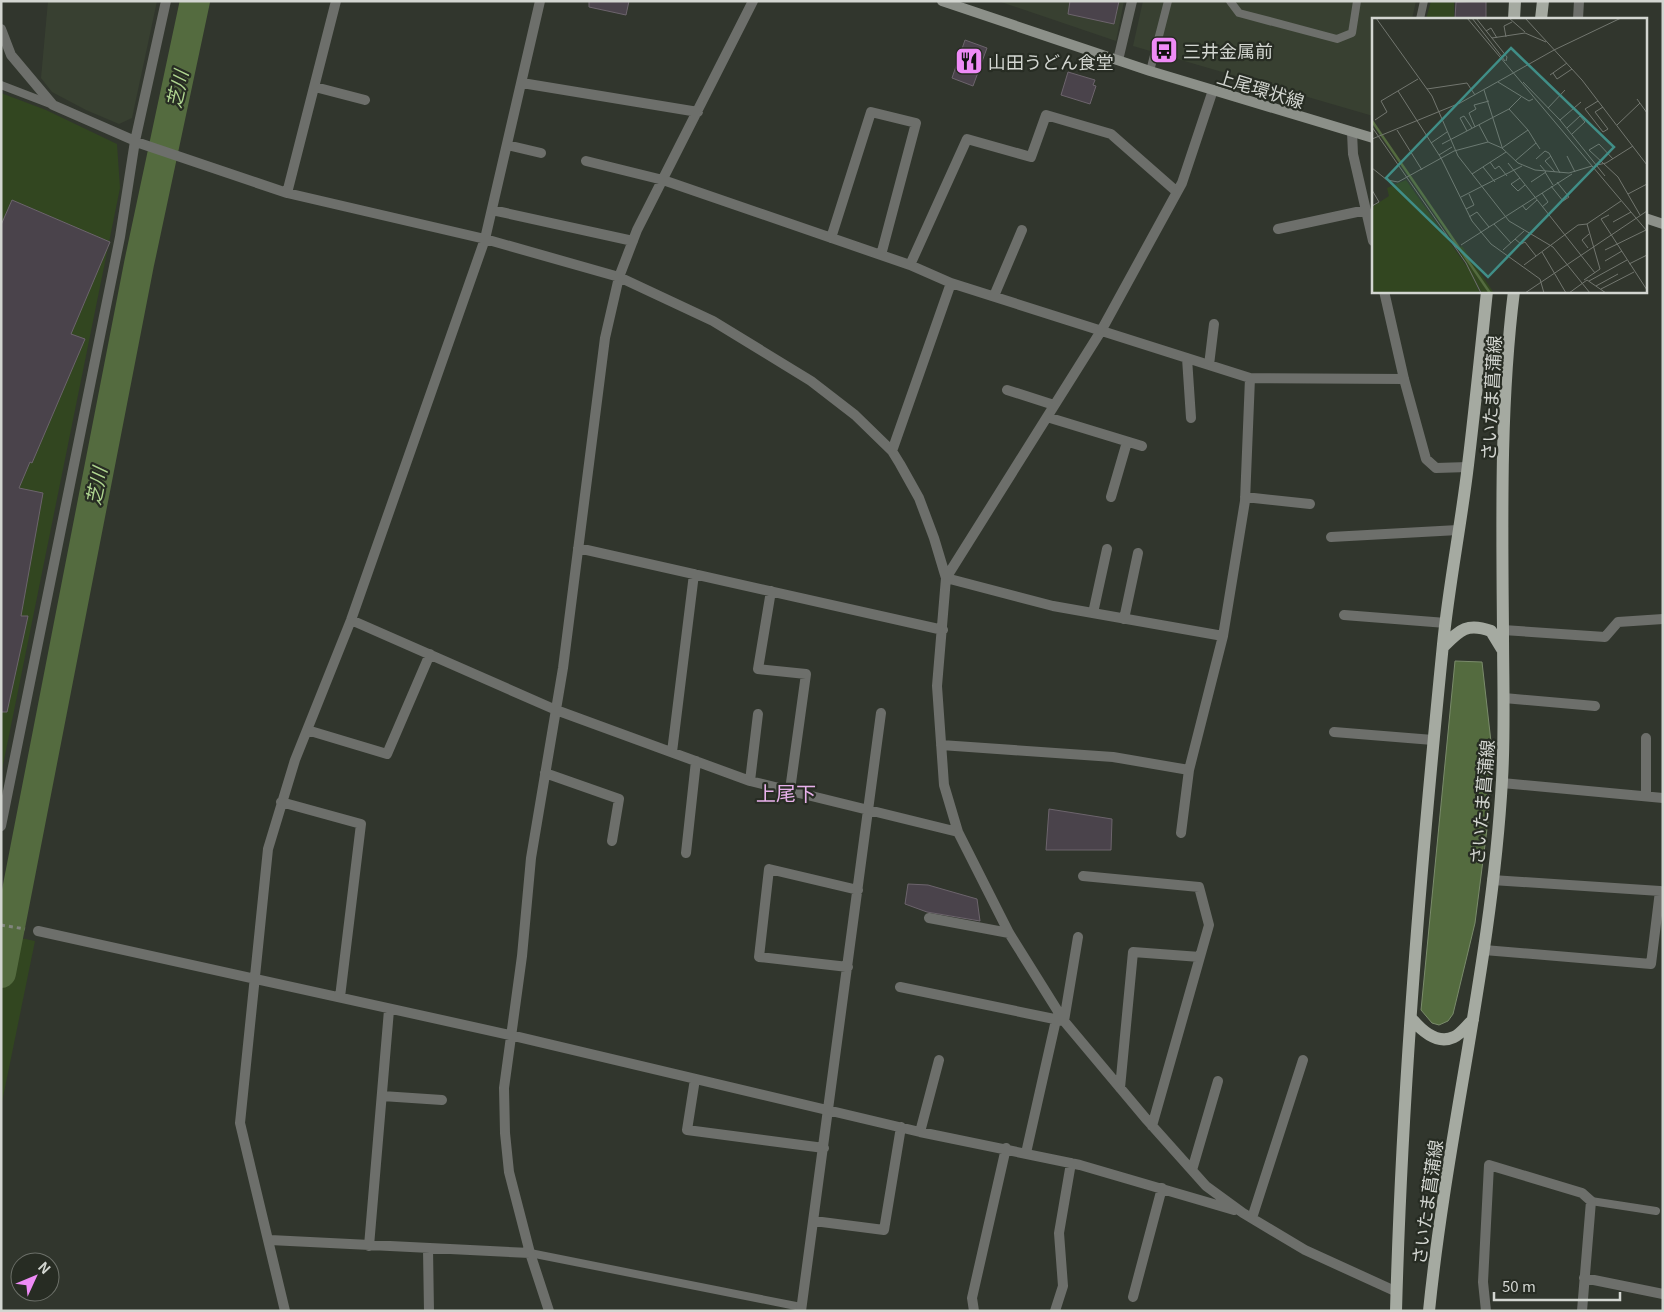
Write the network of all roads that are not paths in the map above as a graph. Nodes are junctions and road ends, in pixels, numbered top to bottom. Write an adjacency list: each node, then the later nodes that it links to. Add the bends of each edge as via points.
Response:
1 (166, 1): 30 (street)
2 (336, 1): 23 (street)
3 (540, 1): 21 (street)
4 (753, 1): 27 (street)
5 (942, 1): 19 (main road, 上尾環状線)
6 (1132, 1): 19 (street)
7 (1168, 1): 20 (lane)
8 (1230, 1): 9 (lane, via 1239,14 1336,39 1352,33)
9 (1357, 1)
10 (1424, 1): 14 (lane)
11 (1515, 1): 15 (main road)
12 (1543, 1): 16 (main road)
13 (1579, 1): 17 (street)
14 (1420, 18)
15 (1514, 18)
16 (1541, 18)
17 (1578, 18)
18 (1, 29): 26 (street, via 11,55)
19 (1118, 60): 20 (main road, 上尾環状線)
20 (1150, 71): 24 (main road, 上尾環状線)
21 (522, 82): 27 (street); 31 (street)
22 (1, 85): 26 (lane)
23 (315, 87): 25 (street); 36 (street)
24 (1213, 90): 28 (main road, 上尾環状線); 35 (street)
25 (366, 100)
26 (52, 105): 30 (street)
27 (698, 112): 34 (street)
28 (1352, 132): 29 (main road, 上尾環状線); 38 (street, via 1353,154)
29 (1372, 138)
30 (139, 143): 36 (street); 113 (street)
31 (507, 145): 32 (street); 37 (street)
32 (541, 153)
33 (586, 161): 34 (street)
34 (663, 180): 44 (street); 46 (street)
35 (1177, 192): 48 (street, via 1111,134 1046,115 1031,157 967,139); 56 (street)
36 (287, 193): 45 (street)
37 (492, 210): 45 (street); 46 (street)
38 (1366, 210): 41 (street); 43 (street)
39 (1646, 218): 40 (main road)
40 (1663, 224)
41 (1278, 229)
42 (1022, 230): 54 (street)
43 (1372, 237)
44 (831, 238): 47 (street); 47 (street, via 871,112 916,123)
45 (485, 239): 49 (street); 84 (street)
46 (633, 241): 49 (street)
47 (881, 255): 48 (street)
48 (910, 265): 50 (street)
49 (618, 276): 67 (street, via 713,321 811,381 855,415); 74 (street, via 605,338)
50 (951, 283): 54 (street); 67 (street)
51 (1384, 292): 60 (street)
52 (1487, 292): 68 (main road, さいたま菖蒲線)
53 (1514, 292): 87 (main road, さいたま菖蒲線, via 1504,441)
54 (994, 296): 56 (street)
55 (1214, 324): 58 (street)
56 (1101, 331): 57 (street); 62 (street)
57 (1187, 358): 58 (street); 64 (street)
58 (1209, 365): 59 (street)
59 (1250, 378): 60 (street); 70 (street)
60 (1404, 379): 68 (street, via 1426,459 1436,468)
61 (1007, 390): 62 (street)
62 (1054, 405): 63 (street)
63 (1047, 417): 65 (street); 78 (street)
64 (1191, 418)
65 (1128, 442): 66 (street); 69 (street)
66 (1142, 446)
67 (892, 451): 78 (street, via 919,498)
68 (1468, 467): 72 (main road, さいたま菖蒲線)
69 (1111, 497)
70 (1245, 497): 71 (street); 88 (street)
71 (1310, 504)
72 (1458, 530): 73 (street); 85 (main road, さいたま菖蒲線)
73 (1332, 537)
74 (578, 548): 77 (street); 94 (street)
75 (1107, 549): 80 (street)
76 (1138, 553): 82 (street)
77 (694, 574): 79 (street); 102 (street)
78 (946, 578): 80 (street); 86 (street)
79 (771, 591): 86 (street); 108 (street, via 758,668 806,674)
80 (1093, 613): 82 (street)
81 (1344, 615): 85 (street)
82 (1124, 619): 88 (street)
83 (1663, 619): 87 (street, via 1618,622 1606,637)
84 (351, 620): 91 (street); 97 (street)
85 (1446, 623): 89 (main road, さいたま菖蒲線)
86 (943, 630): 101 (street, via 937,686)
87 (1503, 630): 90 (main road, さいたま菖蒲線)
88 (1223, 636): 104 (street)
89 (1443, 647): 90 (main road, via 1462,629 1482,628 1490,630); 100 (main road, さいたま菖蒲線)
90 (1503, 651): 92 (main road, さいたま菖蒲線)
91 (430, 654): 94 (street); 97 (street, via 387,754)
92 (1504, 698): 93 (street); 107 (main road, さいたま菖蒲線)
93 (1596, 706)
94 (556, 710): 102 (street); 105 (street)
95 (881, 713): 112 (street)
96 (758, 714): 106 (street)
97 (307, 730): 111 (street)
98 (1334, 732): 100 (street)
99 (1646, 738): 109 (street)
100 (1433, 740): 132 (main road, さいたま菖蒲線, via 1414,951)
101 (941, 745): 104 (street, via 1113,757); 114 (street, via 944,785)
102 (672, 752): 103 (street)
103 (696, 761): 106 (street); 117 (street)
104 (1189, 770): 115 (street)
105 (545, 773): 116 (street, via 619,798); 135 (street, via 531,858 522,956)
106 (750, 780): 108 (street)
107 (1502, 783): 109 (street); 119 (main road, さいたま菖蒲線)
108 (790, 790): 112 (street)
109 (1646, 796): 110 (street)
110 (1663, 798)
111 (281, 802): 128 (street, via 268,849); 130 (street, via 361,824)
112 (868, 810): 114 (street); 120 (street)
113 (1, 826)
114 (958, 832): 123 (street)
115 (1181, 833)
116 (612, 841)
117 (686, 853)
118 (1082, 876): 126 (street, via 1199,887 1209,925)
119 (1492, 880): 125 (main road, さいたま菖蒲線); 125 (street, via 1660,891 1651,964)
120 (858, 890): 127 (street); 127 (street, via 768,869 760,957)
121 (929, 918): 123 (street)
122 (38, 931): 128 (street)
123 (1009, 934): 134 (street)
124 (1078, 937): 134 (street)
125 (1484, 950): 133 (main road, さいたま菖蒲線)
126 (1200, 957): 140 (street, via 1133,952); 144 (street)
127 (848, 967): 143 (street)
128 (254, 979): 130 (street); 157 (street, via 240,1122)
129 (900, 987): 134 (street)
130 (340, 998): 131 (street)
131 (389, 1010): 135 (street); 141 (street)
132 (1412, 1019): 133 (main road, via 1423,1032 1436,1038 1454,1037); 162 (main road, さいたま菖蒲線)
133 (1473, 1020): 172 (main road, さいたま菖蒲線, via 1440,1214)
134 (1060, 1021): 140 (street); 149 (street)
135 (510, 1035): 138 (street); 160 (street, via 504,1088 505,1133 509,1172)
136 (939, 1060): 146 (street)
137 (1303, 1060): 155 (street)
138 (695, 1079): 143 (street); 147 (street, via 687,1130)
139 (1218, 1081): 151 (street)
140 (1120, 1088): 144 (street)
141 (382, 1096): 142 (street); 158 (street)
142 (442, 1100)
143 (830, 1109): 145 (street); 147 (street)
144 (1152, 1126): 151 (street)
145 (900, 1127): 146 (street); 156 (street, via 884,1230)
146 (920, 1132): 148 (street)
147 (824, 1148): 156 (street)
148 (1006, 1148): 149 (street); 169 (street, via 972,1298)
149 (1026, 1153): 150 (street)
150 (1070, 1162): 152 (street); 170 (street, via 1059,1232 1063,1286)
151 (1192, 1170): 155 (street, via 1206,1186)
152 (1162, 1188): 155 (street); 164 (street)
153 (1591, 1201): 154 (lane); 161 (street); 173 (street, via 1582,1192 1489,1165 1483,1282)
154 (1656, 1211)
155 (1248, 1216): 162 (street, via 1305,1250)
156 (814, 1221): 165 (street)
157 (270, 1240): 158 (street); 166 (street)
158 (369, 1246): 159 (street)
159 (428, 1249): 160 (street); 167 (street)
160 (530, 1253): 165 (lane); 168 (street)
161 (1584, 1278): 163 (street); 174 (street)
162 (1397, 1292): 171 (main road, さいたま菖蒲線)
163 (1663, 1294)
164 (1133, 1297)
165 (801, 1309)
166 (285, 1311)
167 (429, 1311)
168 (549, 1311)
169 (974, 1311)
170 (1055, 1311)
171 (1396, 1311)
172 (1429, 1311)
173 (1486, 1311)
174 (1582, 1311)

